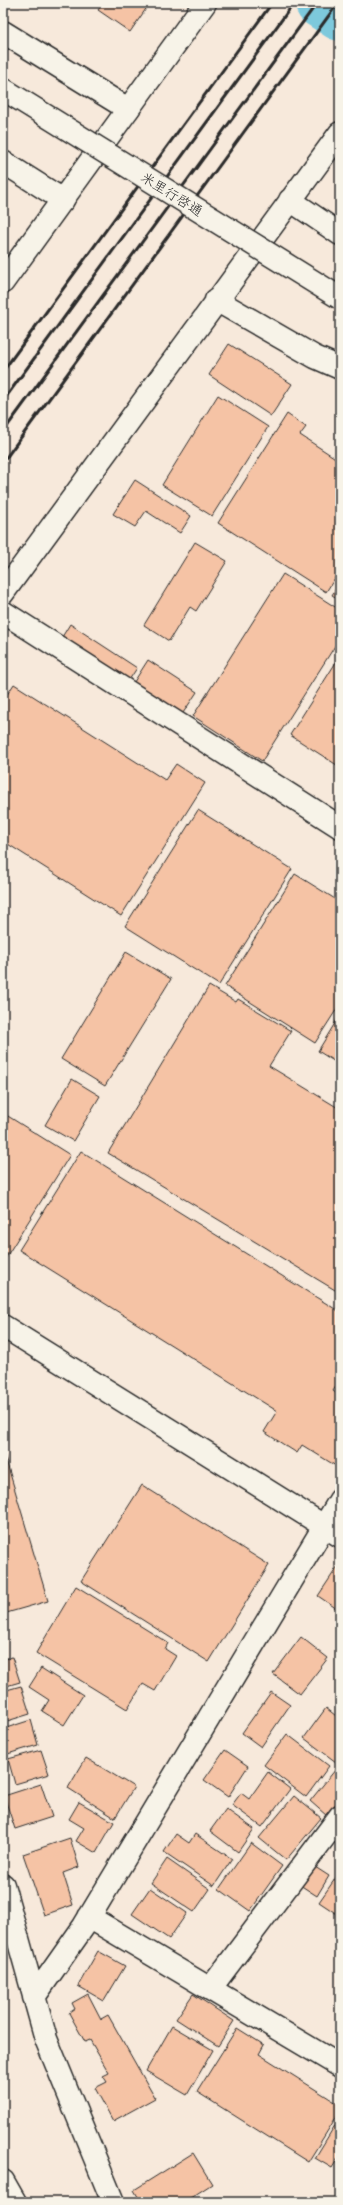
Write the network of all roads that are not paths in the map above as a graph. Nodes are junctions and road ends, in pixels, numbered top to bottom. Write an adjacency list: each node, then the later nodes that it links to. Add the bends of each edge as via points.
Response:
1 (205, 3): 4 (street)
2 (3, 32): 4 (street)
3 (3, 89): 11 (street, 米里行啓通, bridge)
4 (128, 109): 7 (street)
5 (340, 133): 8 (street)
6 (3, 162): 7 (street)
7 (63, 200): 10 (street)
8 (290, 200): 9 (street); 12 (street)
9 (340, 234)
10 (3, 282)
11 (340, 298)
12 (216, 300): 13 (street, via 315,357); 14 (street)
13 (340, 368)
14 (3, 593)
15 (3, 612): 16 (street)
16 (340, 827)
17 (3, 1326): 19 (street)
18 (340, 1500): 19 (street)
19 (332, 1531): 22 (street)
20 (340, 1816): 23 (street)
21 (3, 1885): 24 (street)
22 (89, 1917): 23 (street); 24 (street)
23 (210, 1989): 25 (street)
24 (34, 1997): 28 (street, via 46,2039)
25 (340, 2066)
26 (3, 2181): 27 (street)
27 (15, 2202)
28 (113, 2202)

